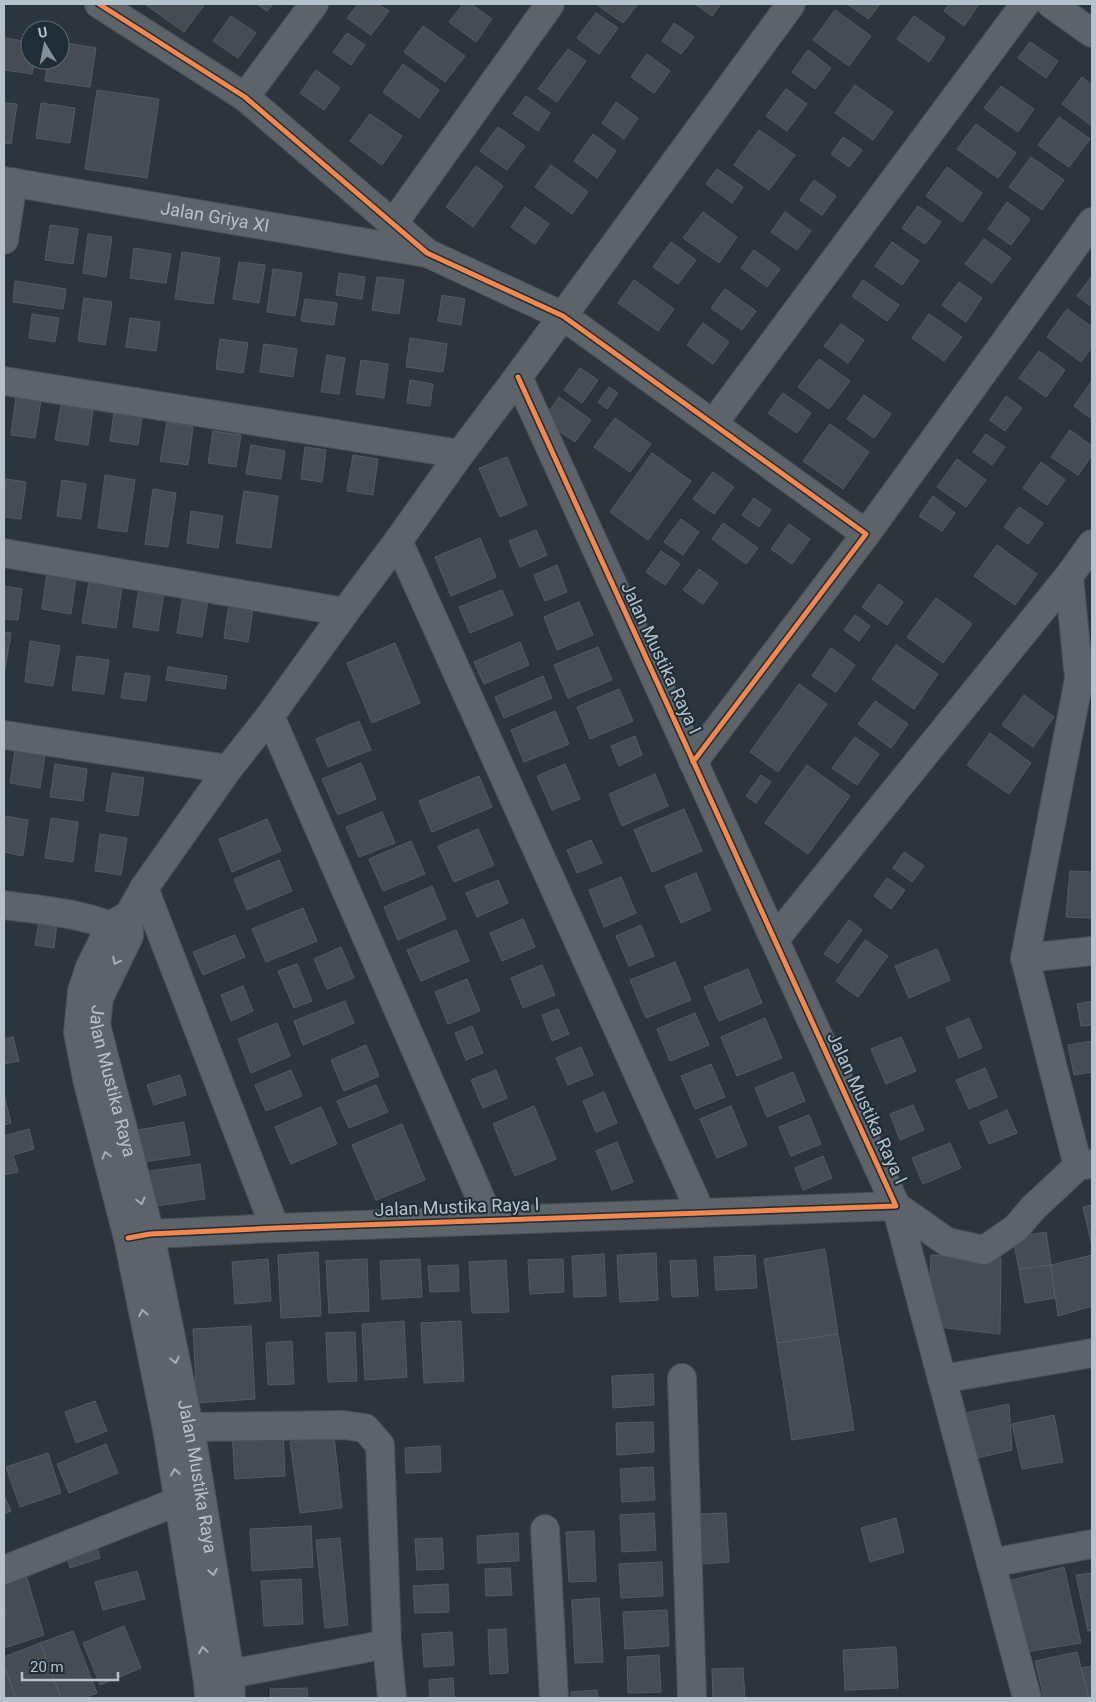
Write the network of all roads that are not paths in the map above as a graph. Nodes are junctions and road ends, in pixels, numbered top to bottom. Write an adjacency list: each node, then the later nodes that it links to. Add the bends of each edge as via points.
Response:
1 (99, 4): 8 (street)
2 (314, 4): 8 (street)
3 (550, 4): 11 (street)
4 (791, 4): 14 (street, Jalan Mustika Raya)
5 (1025, 4): 17 (street)
6 (1051, 4): 7 (street)
7 (1092, 33)
8 (245, 98): 11 (street)
9 (8, 182): 12 (street); 13 (street, Jalan Griya XI)
10 (1092, 222): 19 (street)
11 (393, 224): 13 (street)
12 (4, 240)
13 (427, 253): 14 (street)
14 (563, 316): 15 (street, Jalan Mustika Raya); 17 (street)
15 (518, 377): 18 (street, Jalan Mustika Raya); 27 (street, Jalan Mustika Raya I)
16 (4, 381): 18 (street)
17 (713, 424): 19 (street)
18 (460, 454): 20 (street, Jalan Mustika Raya)
19 (866, 534): 27 (street)
20 (398, 541): 24 (street, Jalan Mustika Raya); 37 (street)
21 (1092, 544): 23 (street)
22 (4, 553): 24 (street)
23 (1070, 576): 32 (street); 34 (street, via 1079,679)
24 (345, 612): 25 (street, Jalan Mustika Raya)
25 (270, 716): 28 (street, Jalan Mustika Raya); 38 (street)
26 (4, 735): 28 (street)
27 (693, 762): 32 (street, Jalan Mustika Raya I)
28 (228, 769): 29 (street, Jalan Mustika Raya)
29 (144, 888): 31 (street, Jalan Mustika Raya); 39 (street)
30 (4, 904): 31 (street)
31 (123, 925): 40 (street, Jalan Mustika Raya, via 90,967 82,991 78,1032 87,1080)
32 (775, 939): 36 (street, Jalan Mustika Raya I)
33 (1092, 951): 34 (street)
34 (1024, 958): 35 (street)
35 (1085, 1165): 36 (street, via 1033,1208 1016,1228 984,1250 947,1242)
36 (896, 1206): 37 (street, Jalan Mustika Raya I); 43 (street)
37 (702, 1213): 38 (street, Jalan Mustika Raya I)
38 (490, 1220): 39 (street, Jalan Mustika Raya I)
39 (275, 1228): 40 (street, Jalan Mustika Raya I)
40 (139, 1236): 44 (street, Jalan Mustika Raya)
41 (1092, 1353): 43 (street)
42 (682, 1378): 55 (street)
43 (942, 1379): 48 (street)
44 (178, 1428): 45 (street, Jalan Mustika Raya); 50 (street, via 344,1425 364,1428 380,1445)
45 (190, 1500): 49 (street); 51 (street, Jalan Mustika Raya, one-way to 51); 52 (street, Jalan Mustika Raya, one-way to 45)
46 (545, 1529): 54 (street)
47 (1092, 1544): 48 (street)
48 (991, 1563): 56 (street)
49 (4, 1570)
50 (387, 1644): 51 (street); 53 (street)
51 (230, 1686)
52 (209, 1698)
53 (392, 1698)
54 (554, 1698)
55 (692, 1698)
56 (1027, 1698)

